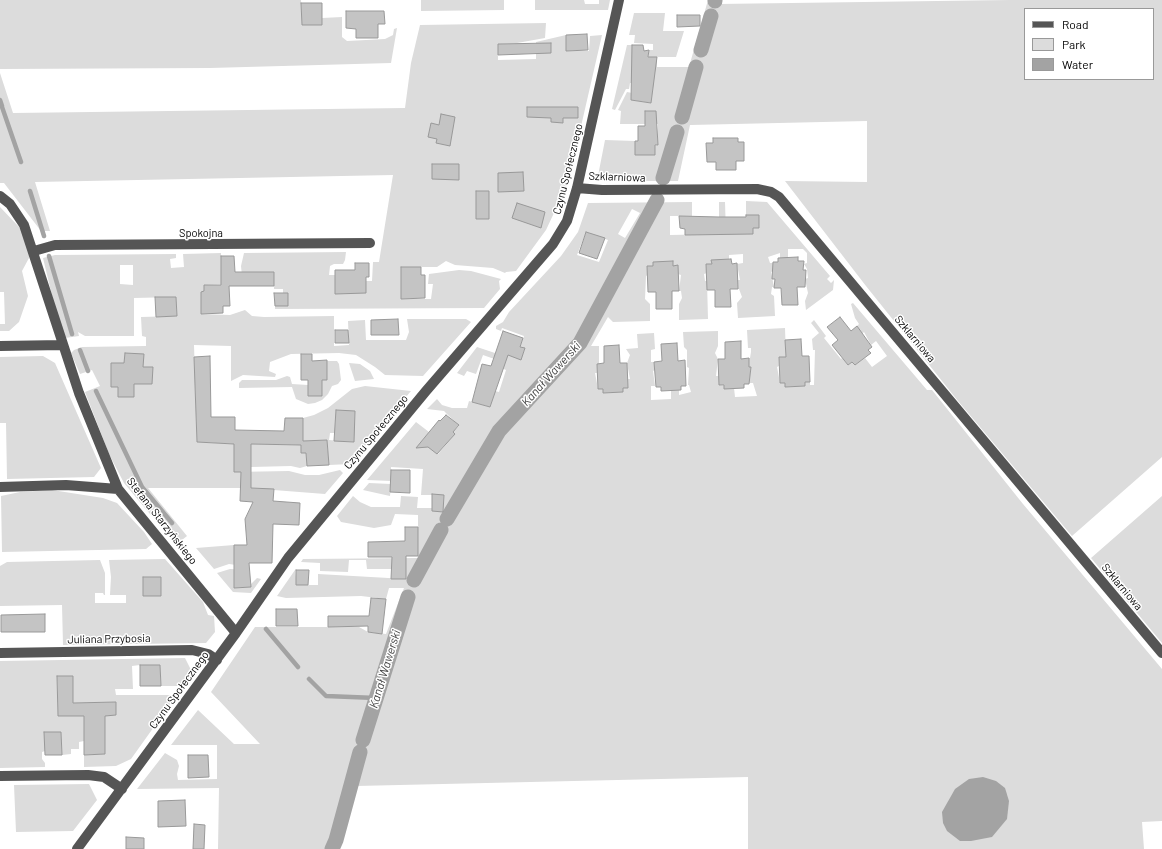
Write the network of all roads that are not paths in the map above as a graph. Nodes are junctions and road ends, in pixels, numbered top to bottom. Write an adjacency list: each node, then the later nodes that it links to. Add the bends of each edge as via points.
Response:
1 (619, 0): 2 (street, Czynu Społecznego)
2 (578, 188): 10 (street, Czynu Społecznego, via 567,221 553,244 288,558); 12 (street, Szklarniowa, via 756,189 771,192 779,197)
3 (0, 196): 5 (street, Stefana Starzyńskiego, via 10,204 24,225)
4 (370, 243): 5 (street, Spokojna, via 55,245)
5 (34, 251): 6 (street, Stefana Starzyńskiego)
6 (63, 345): 7 (street); 9 (street, Stefana Starzyńskiego, via 79,393)
7 (0, 346)
8 (0, 487): 9 (street, via 66,485)
9 (118, 488): 10 (street, Stefana Starzyńskiego)
10 (236, 633): 13 (street, Czynu Społecznego)
11 (0, 653): 13 (street, Juliana Przybosia, via 192,650 208,654)
12 (1162, 653)
13 (217, 660): 15 (street, Czynu Społecznego)
14 (0, 776): 15 (street, via 88,775 104,777)
15 (122, 789): 16 (street, Czynu Społecznego)
16 (78, 849)

